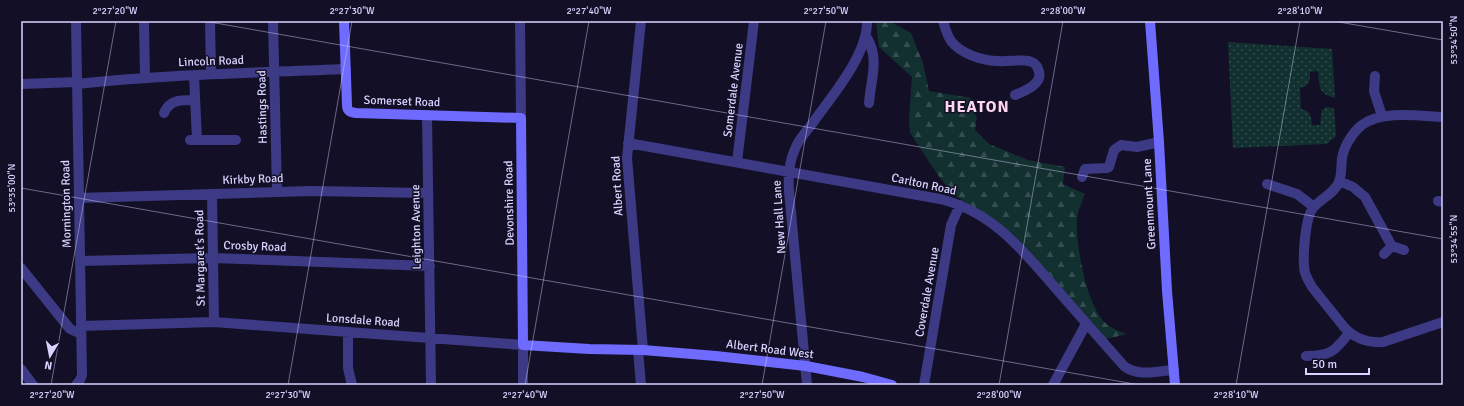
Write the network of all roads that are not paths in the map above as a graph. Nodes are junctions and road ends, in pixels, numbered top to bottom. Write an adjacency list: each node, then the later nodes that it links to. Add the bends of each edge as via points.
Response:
1 (76, 21): 19 (street, Mornington Road)
2 (144, 21): 18 (street)
3 (210, 21): 15 (street)
4 (273, 21): 14 (street, Hastings Road)
5 (344, 21): 13 (street, Somerset Road)
6 (520, 21): 28 (street, Devonshire Road)
7 (641, 21): 31 (street, Albert Road)
8 (754, 21): 32 (street, Somerdale Avenue)
9 (867, 21): 12 (street, New Hall Lane)
10 (943, 21): 21 (street, via 949,45 985,60 1026,61 1034,64 1040,71 1039,79 1027,95)
11 (1150, 21): 30 (street, Greenmount Lane)
12 (866, 36): 23 (street, via 874,52); 33 (street, New Hall Lane, via 854,63 795,148)
13 (346, 69): 14 (street, Lincoln Road); 25 (street, Somerset Road, via 347,108 350,112)
14 (274, 72): 15 (street, Lincoln Road); 37 (street, Hastings Road)
15 (211, 74): 16 (street, Lincoln Road)
16 (194, 75): 18 (street, Lincoln Road); 22 (street)
17 (1375, 76): 26 (street, via 1371,91)
18 (145, 78): 19 (street, Lincoln Road)
19 (77, 83): 20 (street, Lincoln Road); 40 (street, Mornington Road)
20 (21, 84)
21 (1015, 96)
22 (195, 100): 24 (street, via 178,100 169,105); 29 (street, via 193,140)
23 (869, 103)
24 (164, 113)
25 (427, 115): 28 (street, Somerset Road); 38 (street, Leighton Avenue)
26 (1382, 116): 27 (street); 35 (street, via 1362,125 1346,144)
27 (1443, 117)
28 (521, 118): 57 (street, Devonshire Road)
29 (236, 140)
30 (1159, 142): 34 (street, via 1137,147 1121,145 1114,150 1108,168 1085,169); 62 (street, Greenmount Lane)
31 (628, 143): 32 (street, Carlton Road); 58 (street, Albert Road, via 627,167)
32 (737, 162): 33 (street, Carlton Road)
33 (789, 173): 41 (street, Carlton Road, via 940,199); 60 (street, New Hall Lane, via 788,192)
34 (1082, 177)
35 (1340, 181): 42 (street, via 1329,195); 43 (street, via 1365,197)
36 (1267, 184): 42 (street, via 1277,192 1297,194)
37 (277, 192): 38 (street, Kirkby Road, via 310,190); 39 (street, Kirkby Road)
38 (428, 193): 48 (street, Leighton Avenue)
39 (212, 194): 40 (street, Kirkby Road); 46 (street, St Margaret's Road)
40 (79, 198): 47 (street, Mornington Road)
41 (960, 205): 52 (street, Carlton Road, via 983,217 1010,237); 71 (street, Coverdale Avenue, via 951,225)
42 (1314, 206): 55 (street, via 1308,218 1304,283)
43 (1392, 246): 44 (street); 45 (street)
44 (1404, 250)
45 (1384, 254)
46 (213, 258): 47 (street, Crosby Road); 48 (street, Crosby Road); 50 (street, St Margaret's Road)
47 (80, 261): 53 (street, Mornington Road)
48 (430, 266): 56 (street, Leighton Avenue)
49 (21, 268): 53 (street, via 70,329)
50 (214, 322): 53 (street, Lonsdale Road); 54 (street, Lonsdale Road)
51 (1443, 322): 55 (street, via 1384,342 1366,341)
52 (1086, 324): 62 (street, Carlton Road, via 1127,369 1141,373); 72 (street)
53 (81, 330): 64 (street, Mornington Road, via 82,375)
54 (348, 332): 56 (street, Lonsdale Road); 65 (street, via 348,368)
55 (1349, 333): 59 (street, via 1333,351 1319,360)
56 (431, 338): 57 (street, Lonsdale Road); 66 (street, Leighton Avenue)
57 (523, 345): 58 (street, Lonsdale Road, via 589,350); 67 (street, Devonshire Road)
58 (640, 350): 60 (street, Albert Road West); 68 (street, Albert Road)
59 (1306, 356)
60 (806, 366): 69 (street, New Hall Lane); 70 (street, Albert Road West)
61 (21, 369): 63 (street)
62 (1174, 370): 73 (street, Greenmount Lane)
63 (33, 385)
64 (76, 385)
65 (352, 385)
66 (431, 385)
67 (523, 385)
68 (641, 385)
69 (807, 385)
70 (892, 385)
71 (924, 385)
72 (1053, 385)
73 (1175, 385)

